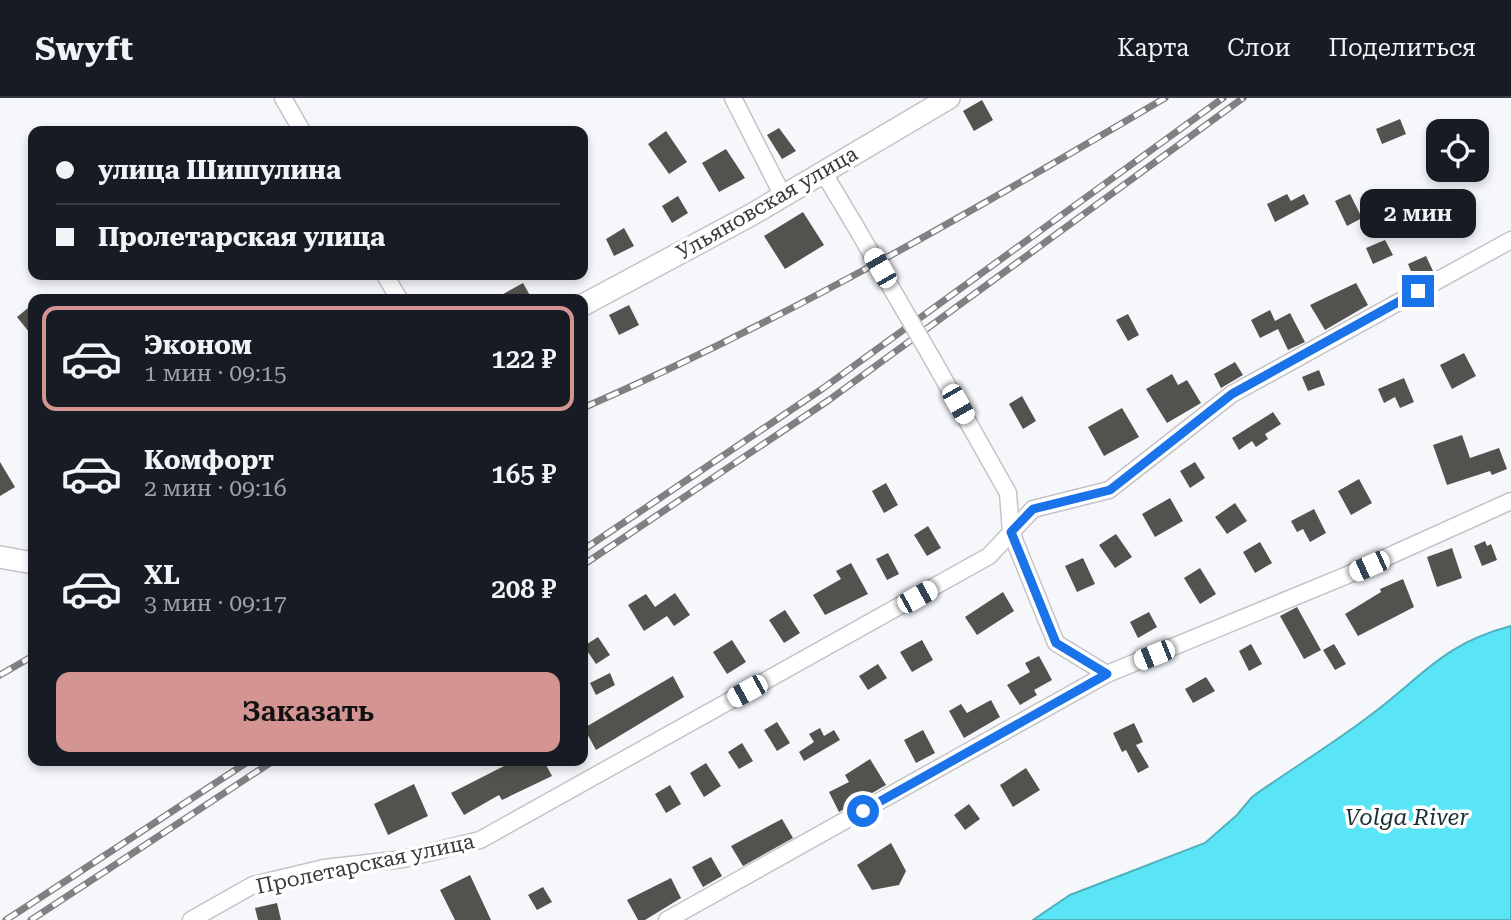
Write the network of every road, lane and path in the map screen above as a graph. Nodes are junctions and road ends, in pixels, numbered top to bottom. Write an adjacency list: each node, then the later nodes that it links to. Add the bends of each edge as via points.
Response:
1 (283, 98): 4 (street)
2 (733, 98): 6 (street)
3 (949, 98): 5 (main road, Ульяновская улица)
4 (299, 126)
5 (823, 172): 6 (main road, Ульяновская улица); 10 (street, bridge, via 1008,493)
6 (783, 196): 8 (main road, Ульяновская улица)
7 (1511, 240): 10 (street, Пролетарская улица, via 1232,394 1110,490 1033,509)
8 (588, 302)
9 (1511, 501): 13 (street, via 1345,576)
10 (1011, 532): 13 (street, via 1056,643); 14 (street, Пролетарская улица, via 989,556 480,839 402,859 324,869 253,885)
11 (0, 557): 12 (main road)
12 (28, 562)
13 (1107, 674): 15 (street)
14 (191, 920)
15 (667, 920)

